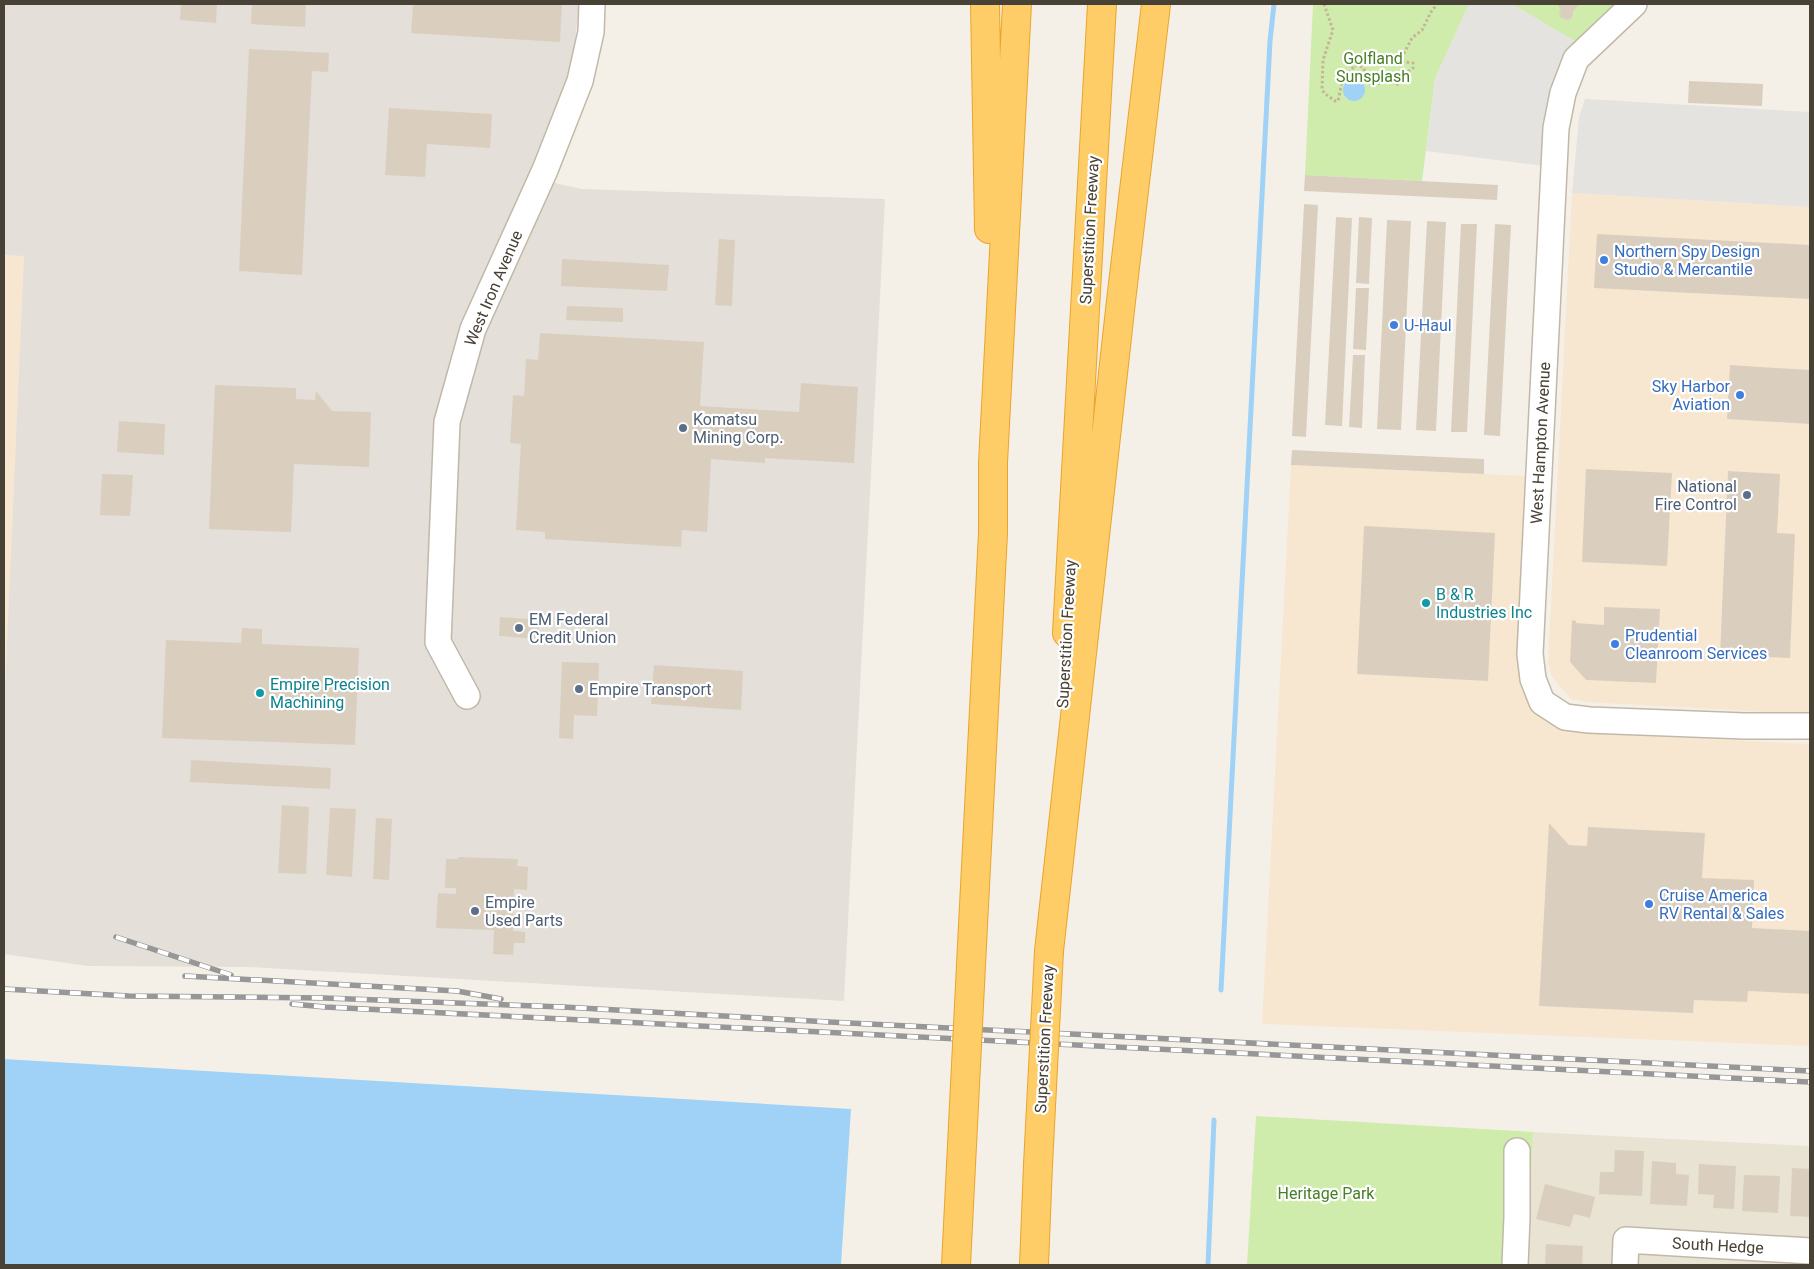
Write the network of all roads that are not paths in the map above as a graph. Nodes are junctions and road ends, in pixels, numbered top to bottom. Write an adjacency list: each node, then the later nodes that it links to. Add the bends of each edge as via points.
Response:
1 (592, 4): 8 (street, West Iron Avenue, via 591,32 580,81 542,177 472,329 447,422 438,642)
2 (985, 4): 7 (highway)
3 (1018, 4): 7 (highway)
4 (1102, 4): 10 (highway, Superstition Freeway)
5 (1156, 4): 10 (highway)
6 (1634, 4): 9 (street, West Hampton Avenue, via 1576,59 1563,93 1556,128 1530,654 1532,679 1542,702 1565,717)
7 (992, 463): 14 (highway, bridge, via 992,533)
8 (468, 696)
9 (1810, 726)
10 (1049, 951): 15 (highway, Superstition Freeway, bridge)
11 (1517, 1151): 16 (street)
12 (1810, 1251): 13 (street, South Hedge)
13 (1736, 1256): 17 (street, South Hedge, via 1626,1240)
14 (956, 1265)
15 (1034, 1265)
16 (1514, 1265)
17 (1625, 1265)

